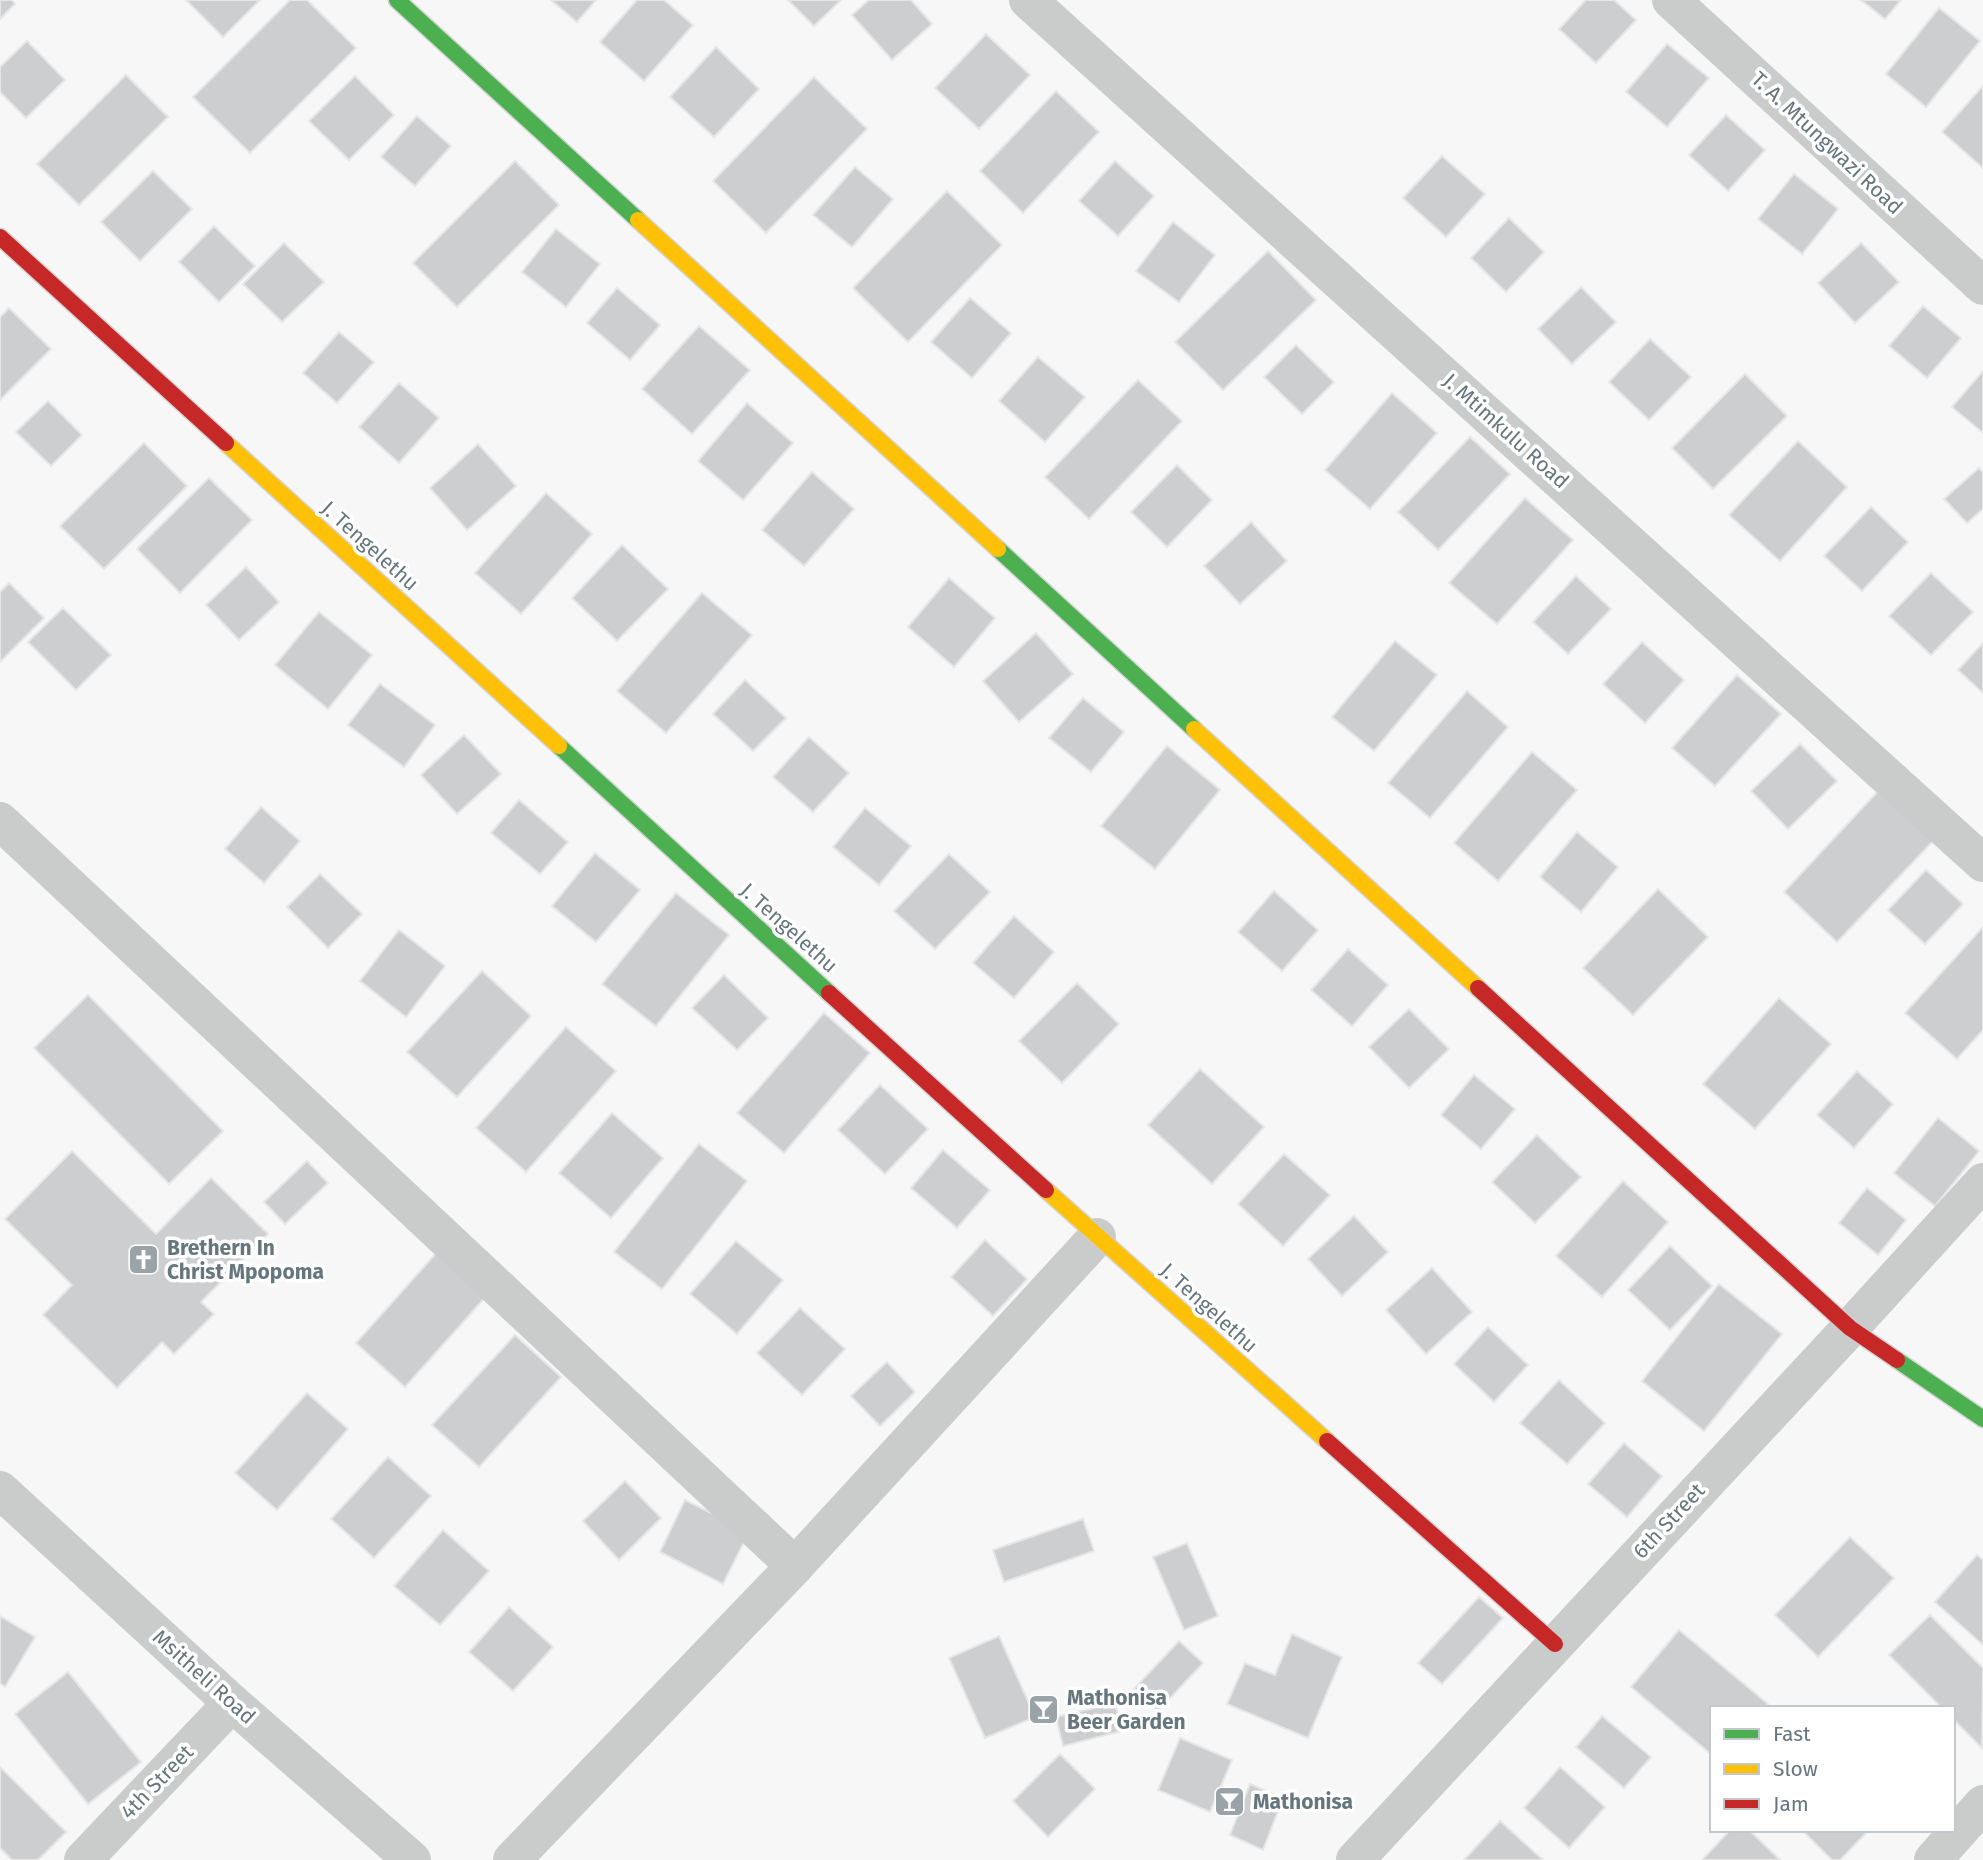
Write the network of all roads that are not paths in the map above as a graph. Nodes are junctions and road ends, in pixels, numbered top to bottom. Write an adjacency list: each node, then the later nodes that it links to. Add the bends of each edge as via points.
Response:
1 (397, 0): 10 (street)
2 (1028, 0): 7 (street, J. Mtimkulu Road)
3 (1671, 0): 5 (street, T. A. Mtungwazi Road)
4 (0, 237): 9 (street, J. Tengelethu)
5 (1983, 286)
6 (0, 821): 13 (street)
7 (1983, 863)
8 (1983, 1182): 10 (street, 6th Street)
9 (1097, 1237): 13 (street); 14 (street, J. Tengelethu)
10 (1850, 1328): 11 (street); 14 (street, 6th Street)
11 (1983, 1419)
12 (0, 1490): 15 (street, Msitheli Road)
13 (794, 1566): 19 (street)
14 (1555, 1644): 20 (street, 6th Street)
15 (232, 1703): 17 (street, 4th Street); 18 (street, Msitheli Road)
16 (1983, 1804): 21 (street)
17 (83, 1860)
18 (412, 1860)
19 (512, 1860)
20 (1355, 1860)
21 (1933, 1860)

